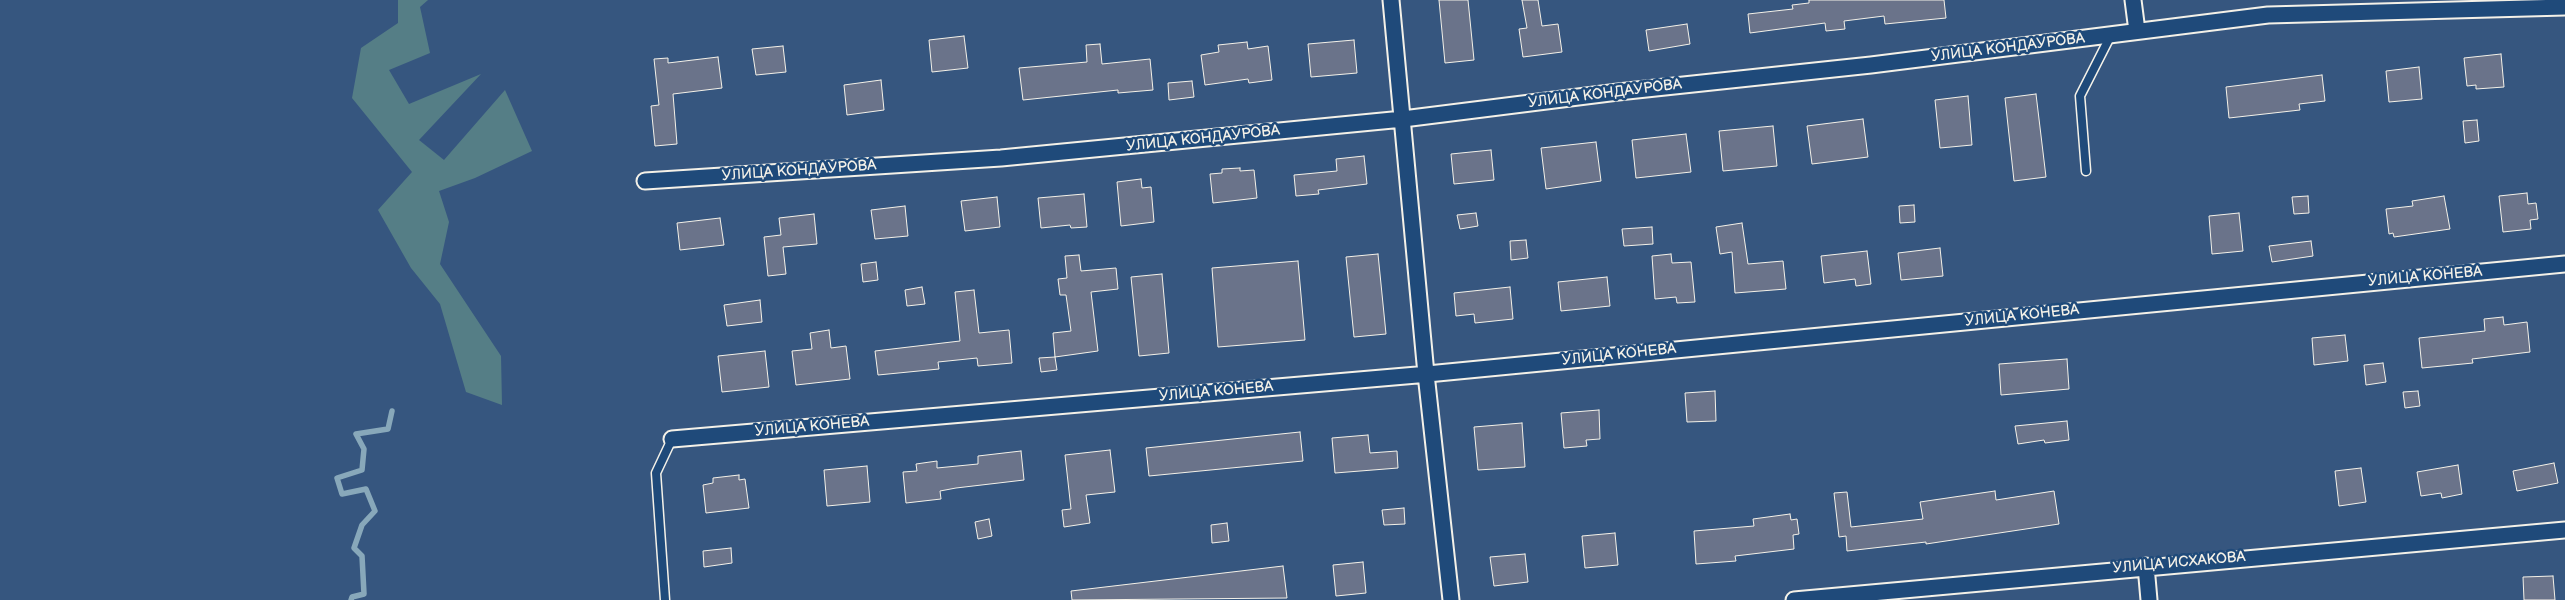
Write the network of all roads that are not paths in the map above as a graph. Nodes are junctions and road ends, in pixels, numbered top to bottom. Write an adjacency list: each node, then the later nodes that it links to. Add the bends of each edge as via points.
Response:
1 (1391, 0): 6 (street)
2 (2133, 0): 4 (street)
3 (2565, 8): 4 (street, УЛИЦА КОНДАУРОВА, via 2268,15)
4 (2137, 32): 5 (street, УЛИЦА КОНДАУРОВА)
5 (2111, 35): 6 (street, УЛИЦА КОНДАУРОВА); 7 (lane, via 2080,96)
6 (1403, 119): 8 (street, УЛИЦА КОНДАУРОВА, via 1001,158); 10 (street)
7 (2086, 171)
8 (645, 180)
9 (2565, 264): 10 (street, УЛИЦА КОНЕВА)
10 (1426, 374): 11 (street, УЛИЦА КОНЕВА); 15 (street)
11 (672, 440): 14 (lane, via 656,473)
12 (2565, 530): 13 (street, УЛИЦА ИСХАКОВА)
13 (2146, 566): 16 (street, УЛИЦА ИСХАКОВА); 17 (street)
14 (665, 600)
15 (1451, 600)
16 (1794, 600)
17 (2149, 600)

